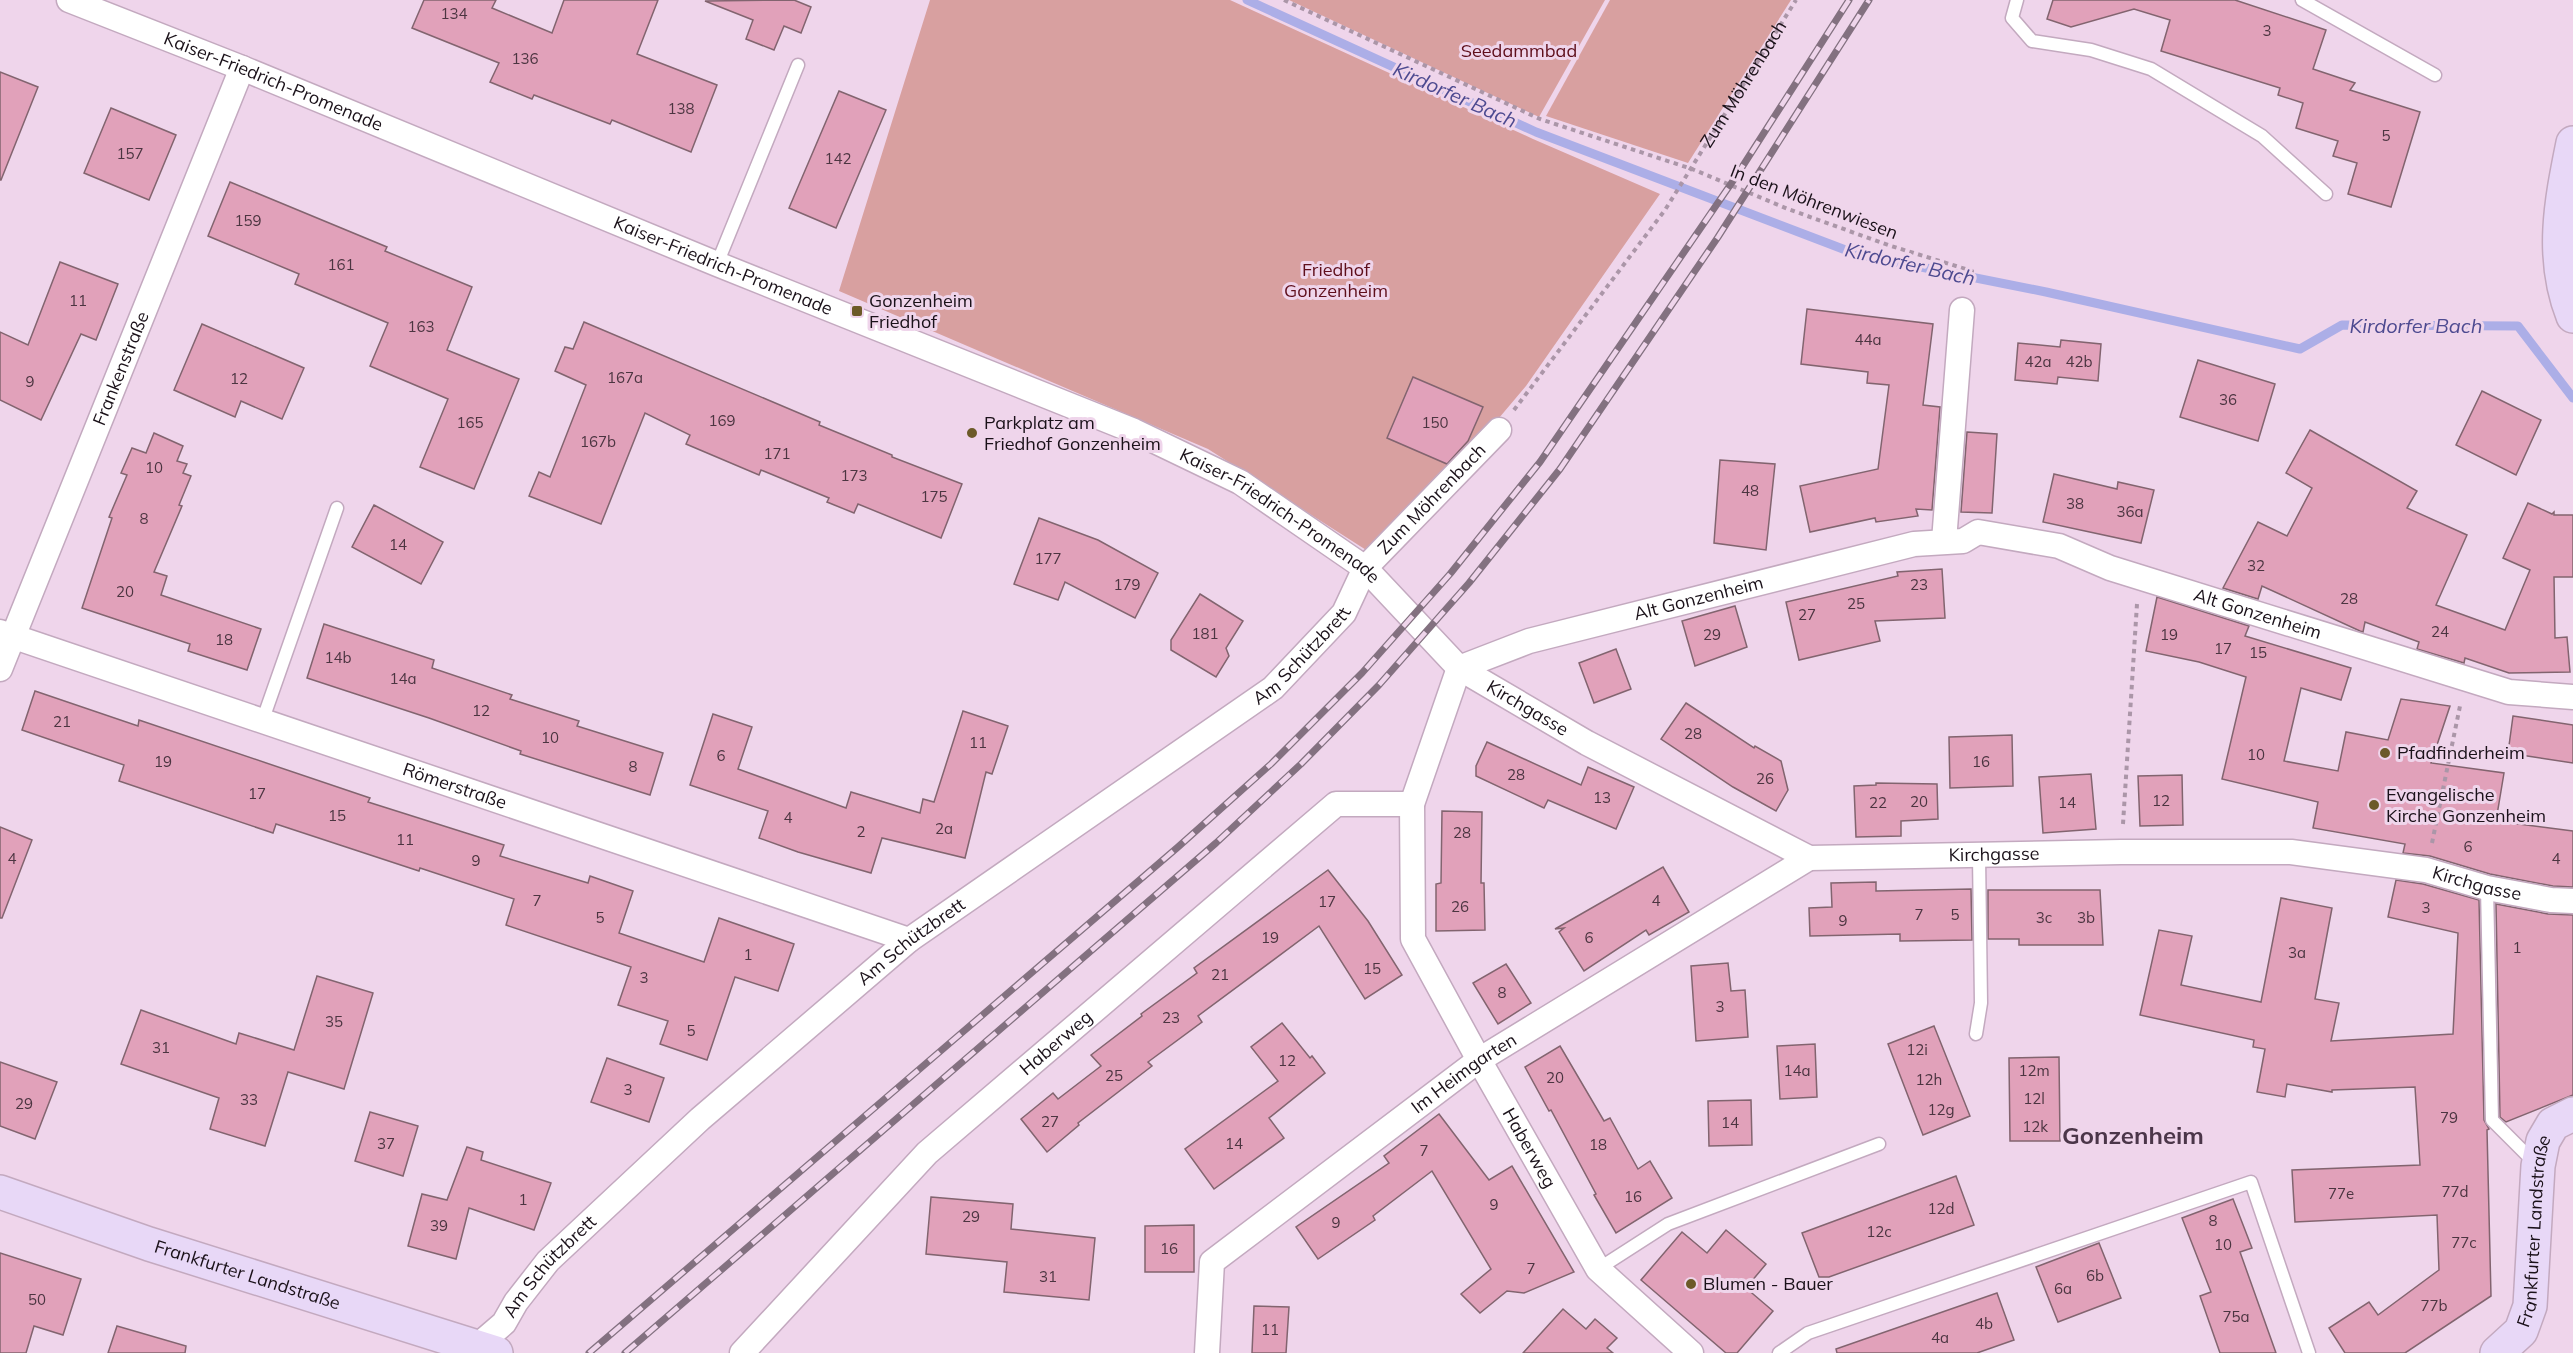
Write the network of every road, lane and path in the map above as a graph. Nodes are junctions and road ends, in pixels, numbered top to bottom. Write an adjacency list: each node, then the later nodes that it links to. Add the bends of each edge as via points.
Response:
1 (69, 0): 7 (street, Kaiser-Friedrich-Promenade)
2 (1284, 0): 10 (path, In den Möhrenwiesen, via 1540,119)
3 (1796, 0): 10 (path, Zum Möhrenbach)
4 (2018, 0): 11 (lane, via 2012,18 2032,41 2091,50 2151,69 2262,136)
5 (2302, 0): 8 (lane)
6 (798, 65): 13 (lane)
7 (242, 68): 13 (street, Kaiser-Friedrich-Promenade); 22 (street, Frankenstraße)
8 (2435, 75)
9 (2573, 143): 12 (street)
10 (1692, 169): 14 (path, In den Möhrenwiesen, via 1788,209); 17 (path, Zum Möhrenbach)
11 (2326, 194)
12 (2567, 205): 16 (street, via 2559,263)
13 (717, 264): 20 (street, Kaiser-Friedrich-Promenade, via 1134,431 1240,482)
14 (1972, 271)
15 (1962, 310): 19 (street)
16 (2573, 316)
17 (1500, 430): 20 (street, Zum Möhrenbach)
18 (337, 508): 27 (lane)
19 (1944, 541): 21 (street, Alt Gonzenheim, via 1963,541 1978,532 2059,546); 23 (street, Alt Gonzenheim, via 1914,544 1529,641)
20 (1365, 568): 23 (street, Kaiser-Friedrich-Promenade); 35 (street, Am Schützbrett, via 1344,614 1274,688)
21 (2138, 577): 25 (street, Alt Gonzenheim); 29 (path)
22 (6, 634): 24 (street, Frankenstraße); 27 (street, Römerstraße)
23 (1459, 668): 28 (street, Haberweg); 31 (street, Kirchgasse, via 1587,743)
24 (0, 669)
25 (2465, 679): 26 (street, Alt Gonzenheim, via 2509,692); 32 (path)
26 (2573, 697)
27 (263, 719): 35 (street, Römerstraße)
28 (1412, 804): 37 (street, Haberweg, via 1413,939); 44 (street, Haberweg, via 1336,804 927,1153)
29 (2121, 852): 30 (street, Kirchgasse); 32 (street, Kirchgasse, via 2291,852)
30 (1979, 856): 31 (street, Kirchgasse); 36 (lane, via 1981,1003)
31 (1809, 858): 37 (street, Im Heimgarten)
32 (2426, 870): 33 (street, Kirchgasse)
33 (2487, 888): 34 (street, Kirchgasse); 40 (lane, via 2492,1120)
34 (2573, 901)
35 (909, 940): 43 (street, Am Schützbrett, via 700,1119 548,1261)
36 (1976, 1034)
37 (1479, 1060): 42 (street, Haberweg); 45 (street, Im Heimgarten, via 1212,1262)
38 (2573, 1114): 40 (street, Frankfurter Landstraße, via 2553,1124 2543,1140)
39 (1879, 1144): 42 (lane, via 1668,1224)
40 (2538, 1166): 49 (street, Frankfurter Landstraße, via 2530,1306 2521,1331)
41 (0, 1192): 43 (street, Frankfurter Landstraße, via 149,1244)
42 (1598, 1269): 46 (street, Haberweg)
43 (486, 1350)
44 (742, 1353)
45 (1207, 1353)
46 (1691, 1353)
47 (1779, 1353): 48 (lane, via 1808,1333 2251,1182)
48 (2309, 1353)
49 (2497, 1353)

